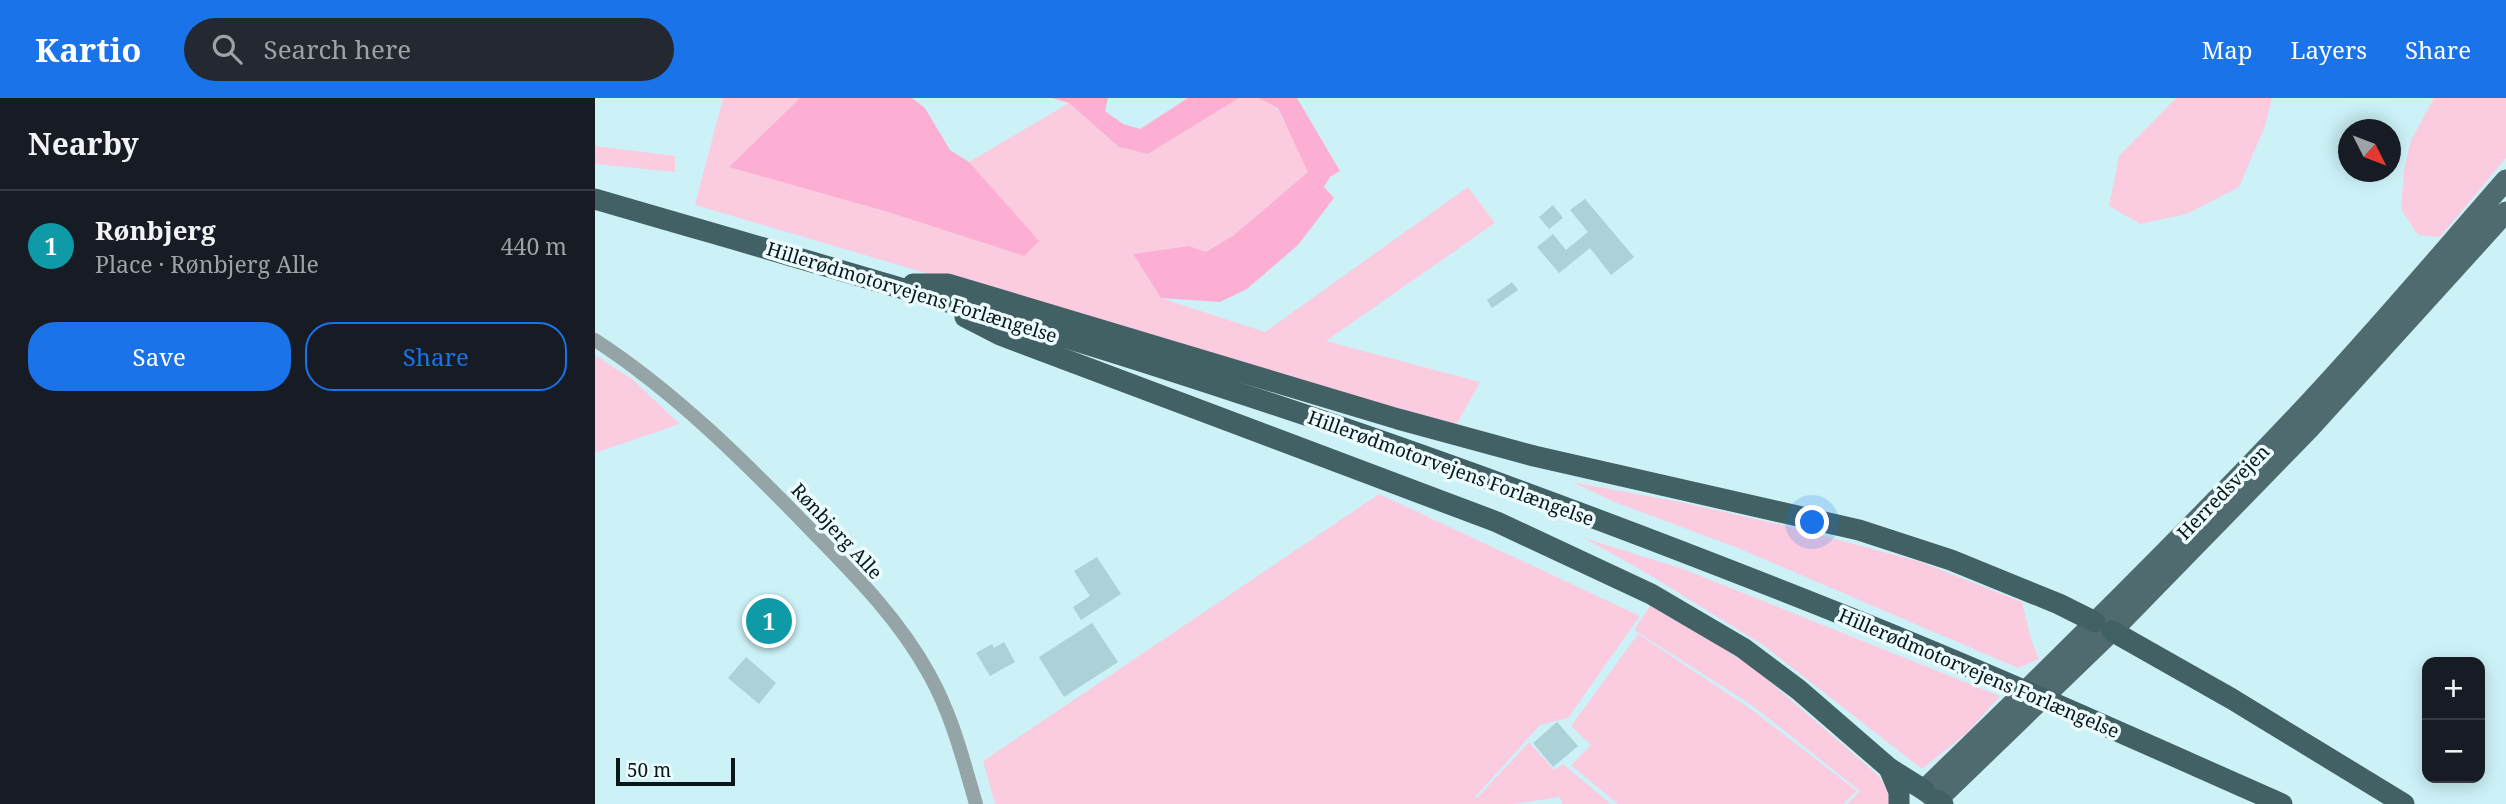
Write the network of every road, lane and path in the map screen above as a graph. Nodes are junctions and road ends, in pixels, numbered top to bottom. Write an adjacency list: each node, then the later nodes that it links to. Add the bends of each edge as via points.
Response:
1 (2506, 180): 7 (main road, Herredsvejen)
2 (595, 199): 4 (highway, Hillerødmotorvejens Forlængelse)
3 (2506, 212): 7 (main road, Herredsvejen, via 2309,429)
4 (888, 284): 5 (highway, Hillerødmotorvejens Forlængelse); 7 (highway, via 948,284 1522,453 1859,530 1951,560)
5 (923, 294): 9 (highway, via 1000,335 1497,522 1651,594 1743,648); 13 (highway, Hillerødmotorvejens Forlængelse, via 1245,394 1576,512 1855,620)
6 (595, 340): 11 (street, Rønbjerg Alle, via 665,392 751,468 897,625 952,721)
7 (2104, 627): 8 (main road, Herredsvejen); 14 (highway)
8 (2083, 647): 10 (main road, Herredsvejen, via 2006,733); 10 (main road, Herredsvejen, via 1983,732)
9 (1889, 768): 10 (highway); 12 (highway)
10 (1935, 798)
11 (976, 804)
12 (1899, 804)
13 (2282, 804)
14 (2404, 804)

